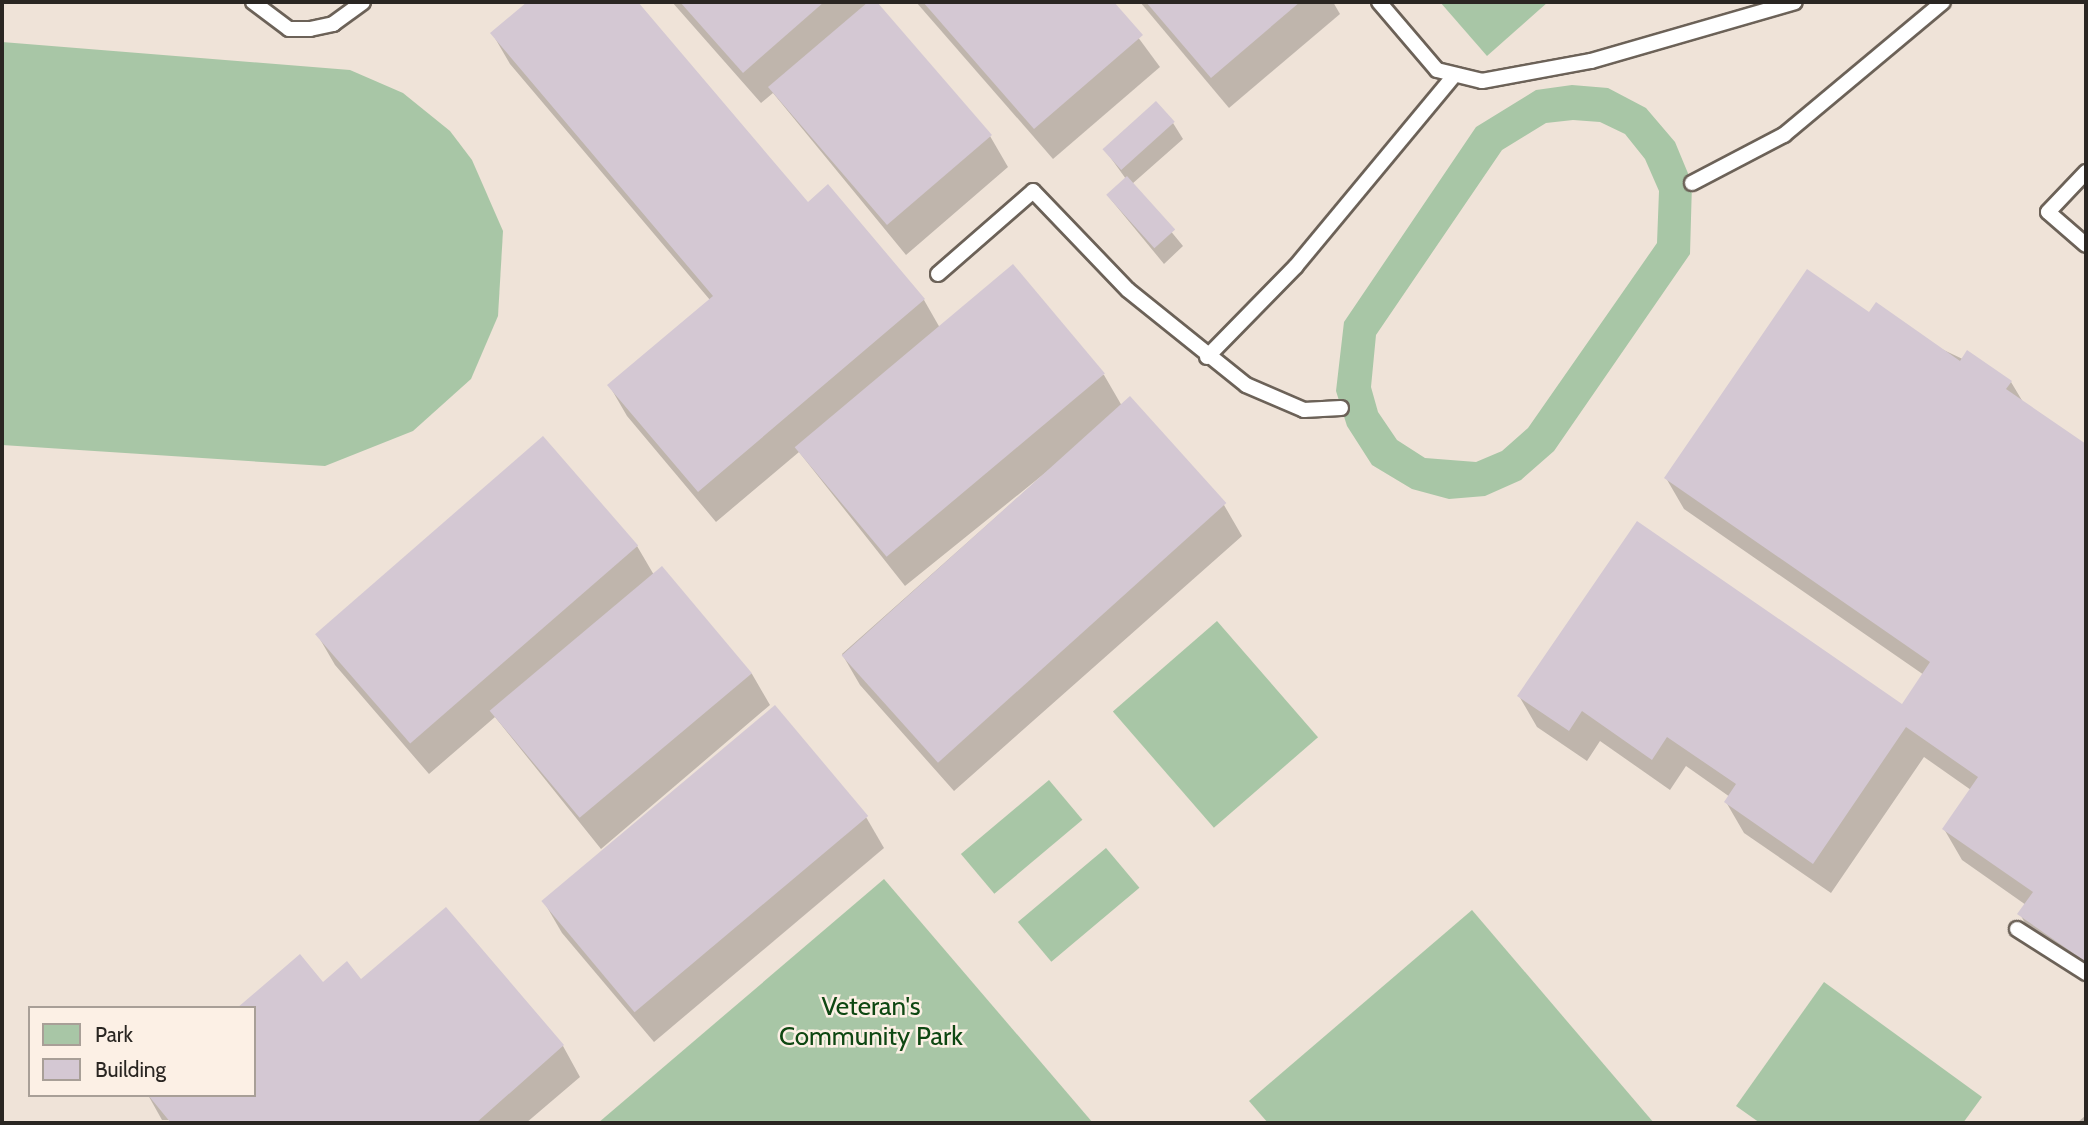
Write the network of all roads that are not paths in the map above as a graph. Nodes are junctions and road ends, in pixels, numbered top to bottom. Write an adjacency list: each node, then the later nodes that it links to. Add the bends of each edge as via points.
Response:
1 (253, 2): 2 (lane, via 289,29 333,24)
2 (363, 2)
3 (1379, 2): 6 (lane, via 1437,70)
4 (1795, 2): 6 (lane, via 1531,75)
5 (1943, 2): 8 (lane, via 1784,135)
6 (1452, 78): 11 (lane, via 1296,266)
7 (2086, 172): 9 (lane, via 2048,212)
8 (1692, 183)
9 (2086, 245)
10 (938, 274): 11 (lane, via 1033,191 1128,290)
11 (1207, 357): 12 (lane, via 1304,410)
12 (1341, 408)
13 (2017, 929): 14 (lane)
14 (2086, 973)

